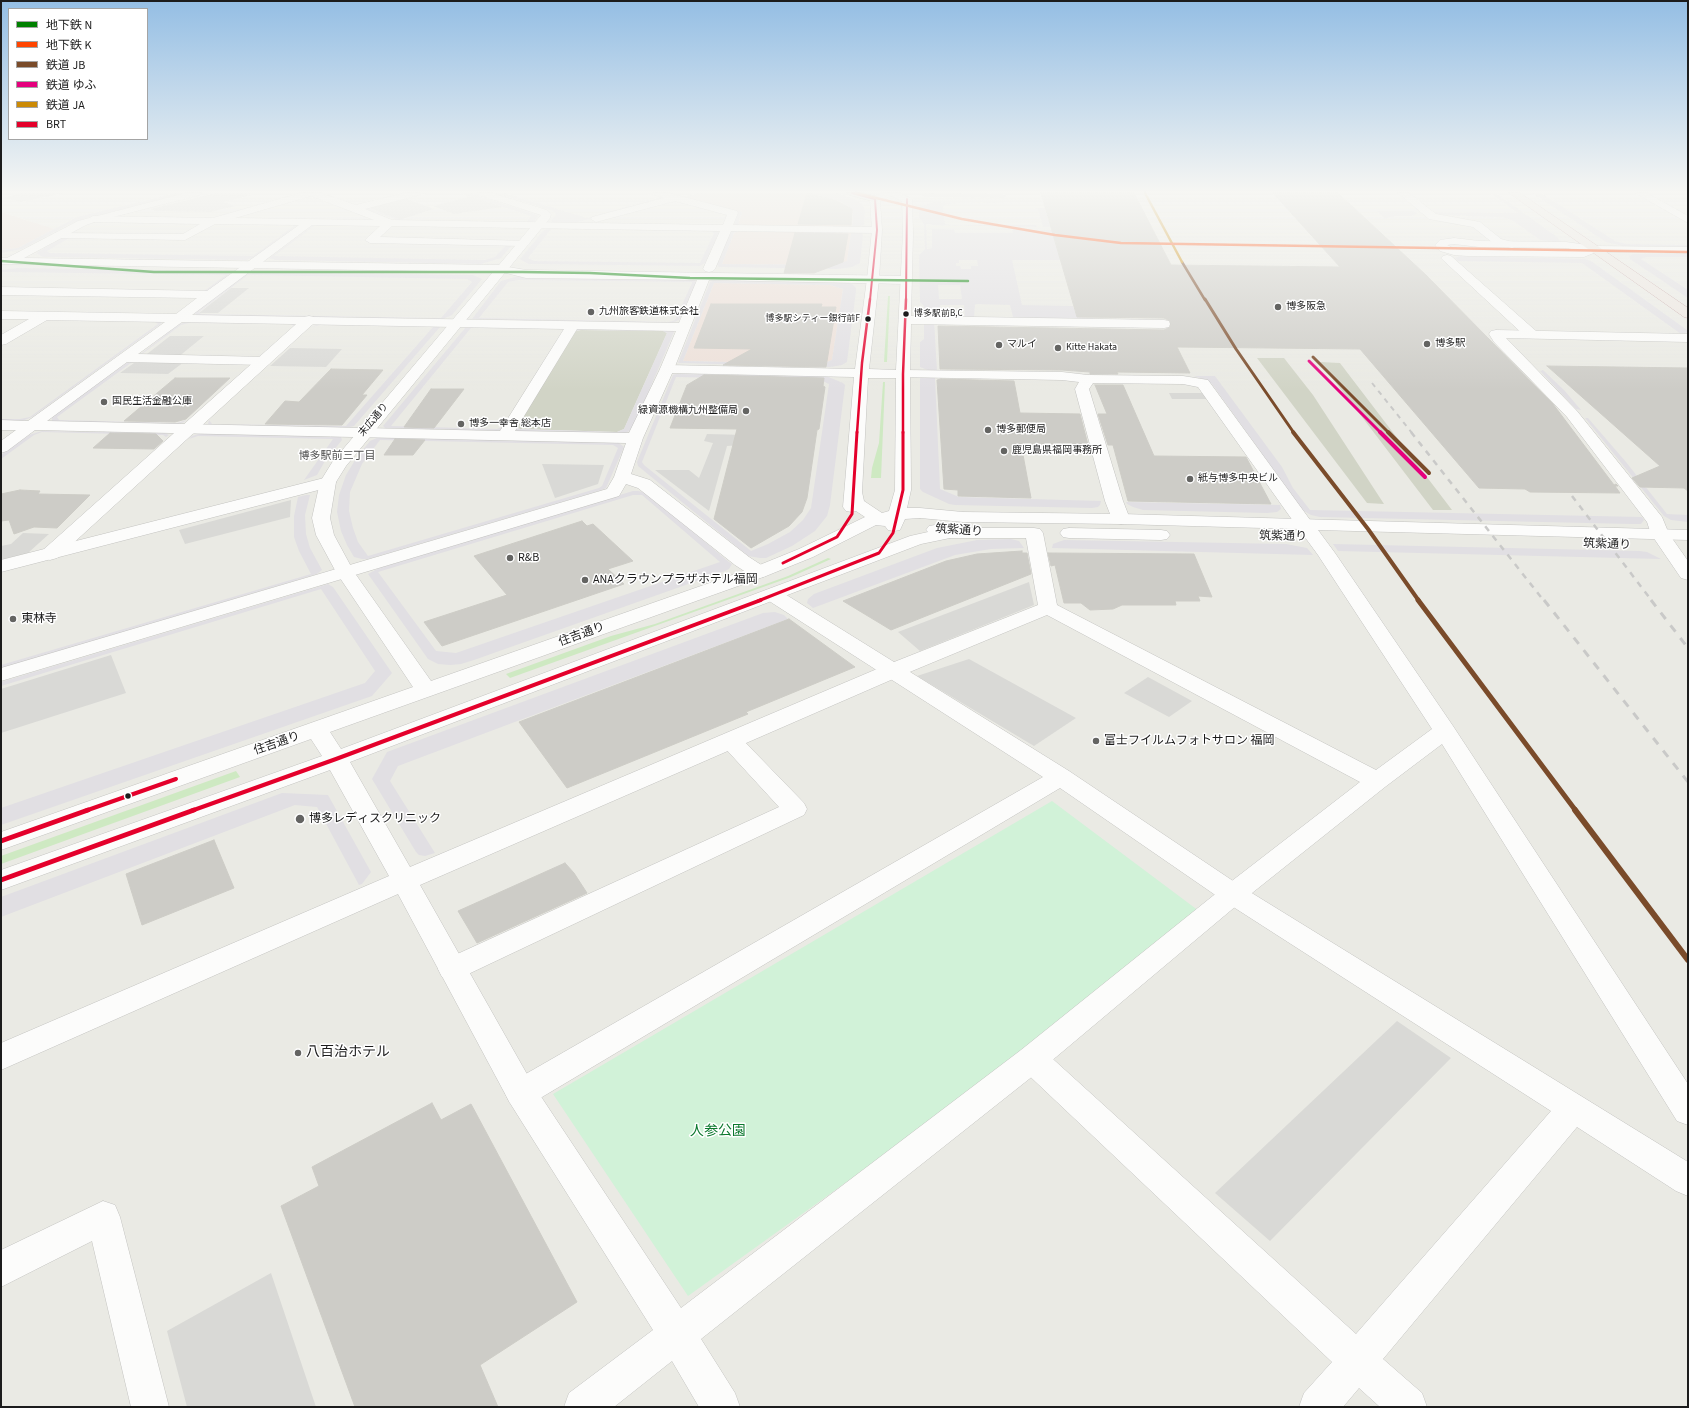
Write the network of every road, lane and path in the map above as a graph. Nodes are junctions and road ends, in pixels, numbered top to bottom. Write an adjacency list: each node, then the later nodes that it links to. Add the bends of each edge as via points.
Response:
1 (261, 259): 9 (street)
2 (511, 259): 10 (street, 末広通り)
3 (713, 259): 11 (street)
4 (874, 259): 12 (street, 住吉通り)
5 (907, 259): 13 (street)
6 (1448, 259): 26 (street)
7 (1608, 259): 16 (highway)
8 (3, 263): 9 (street)
9 (251, 266): 10 (street); 15 (street)
10 (502, 269): 11 (street, via 526,274); 22 (street, 末広通り)
11 (707, 273): 12 (street); 25 (street)
12 (873, 275): 13 (street); 32 (street, 住吉通り)
13 (907, 276): 21 (street)
14 (1, 291): 15 (street)
15 (210, 295): 19 (street)
16 (1688, 314)
17 (1, 315): 18 (street)
18 (44, 316): 19 (street); 28 (street)
19 (178, 318): 20 (street); 29 (street)
20 (309, 320): 22 (street); 30 (street)
21 (904, 320): 23 (street); 33 (street)
22 (457, 322): 24 (street); 38 (street, 末広通り)
23 (1164, 324)
24 (573, 325): 25 (street); 39 (street)
25 (683, 327): 31 (street)
26 (1531, 334): 27 (street); 53 (street, via 1496,334 1572,414 1656,521)
27 (1688, 338)
28 (1, 341)
29 (124, 358): 30 (street); 36 (street)
30 (264, 361): 37 (street)
31 (667, 369): 32 (street); 40 (street)
32 (862, 374): 33 (street); 45 (street, 住吉通り)
33 (902, 374): 34 (street, via 1062,376); 44 (street)
34 (1088, 379): 47 (street, via 1082,389); 49 (street, via 1182,380 1203,383)
35 (1, 426): 36 (street)
36 (31, 426): 37 (street); 41 (street)
37 (188, 429): 38 (street); 56 (street)
38 (363, 433): 39 (street); 43 (street, 末広通り, via 338,464)
39 (504, 436): 40 (street)
40 (635, 438): 42 (street)
41 (1, 448)
42 (622, 477): 58 (street, via 614,492); 59 (street, via 644,484)
43 (328, 482): 56 (street); 58 (street, 末広通り, via 321,518 325,535)
44 (903, 490): 46 (street); 48 (street, via 906,500 917,510)
45 (853, 492): 46 (street, via 856,503); 52 (street, 住吉通り, via 852,514)
46 (890, 518): 48 (street, 筑紫通り); 52 (street, 筑紫通り); 55 (street, via 893,533)
47 (1121, 519): 48 (street, 筑紫通り); 49 (street, 筑紫通り)
48 (948, 524): 50 (street, 筑紫通り); 55 (street, via 916,540)
49 (1309, 531): 50 (street, 筑紫通り); 53 (street, 筑紫通り); 67 (street)
50 (1034, 533): 62 (street)
51 (1688, 535): 53 (street, 筑紫通り)
52 (837, 537): 59 (street, 住吉通り)
53 (1664, 541): 54 (street, 筑紫通り); 60 (street)
54 (1688, 548)
55 (879, 553): 61 (street)
56 (50, 554): 57 (street)
57 (1, 566)
58 (345, 572): 64 (street); 65 (street, 末広通り)
59 (759, 572): 65 (street, 住吉通り)
60 (1688, 574)
61 (773, 595): 63 (street); 69 (street)
62 (1048, 608): 63 (street); 71 (street)
63 (892, 671): 68 (street); 70 (street)
64 (1, 675)
65 (426, 691): 66 (street, 住吉通り)
66 (317, 730): 69 (street); 72 (street, 住吉通り)
67 (1445, 731): 71 (street); 81 (street)
68 (731, 741): 74 (street); 76 (street, via 795,809)
69 (336, 759): 73 (street); 74 (street)
70 (1060, 776): 75 (street); 79 (street)
71 (1377, 781): 75 (street)
72 (1, 841)
73 (1, 880)
74 (404, 880): 76 (street); 77 (street)
75 (1233, 894): 78 (street); 80 (street)
76 (452, 969): 79 (street)
77 (1, 1057)
78 (1032, 1059): 84 (street); 85 (street)
79 (521, 1093): 84 (street)
80 (1574, 1107): 82 (street); 85 (street)
81 (1688, 1110)
82 (1688, 1180)
83 (1, 1269): 86 (street, via 103,1216)
84 (677, 1335): 87 (street); 88 (street)
85 (1358, 1360): 89 (street); 90 (street)
86 (150, 1407)
87 (583, 1407)
88 (721, 1407)
89 (1318, 1407)
90 (1408, 1407)

